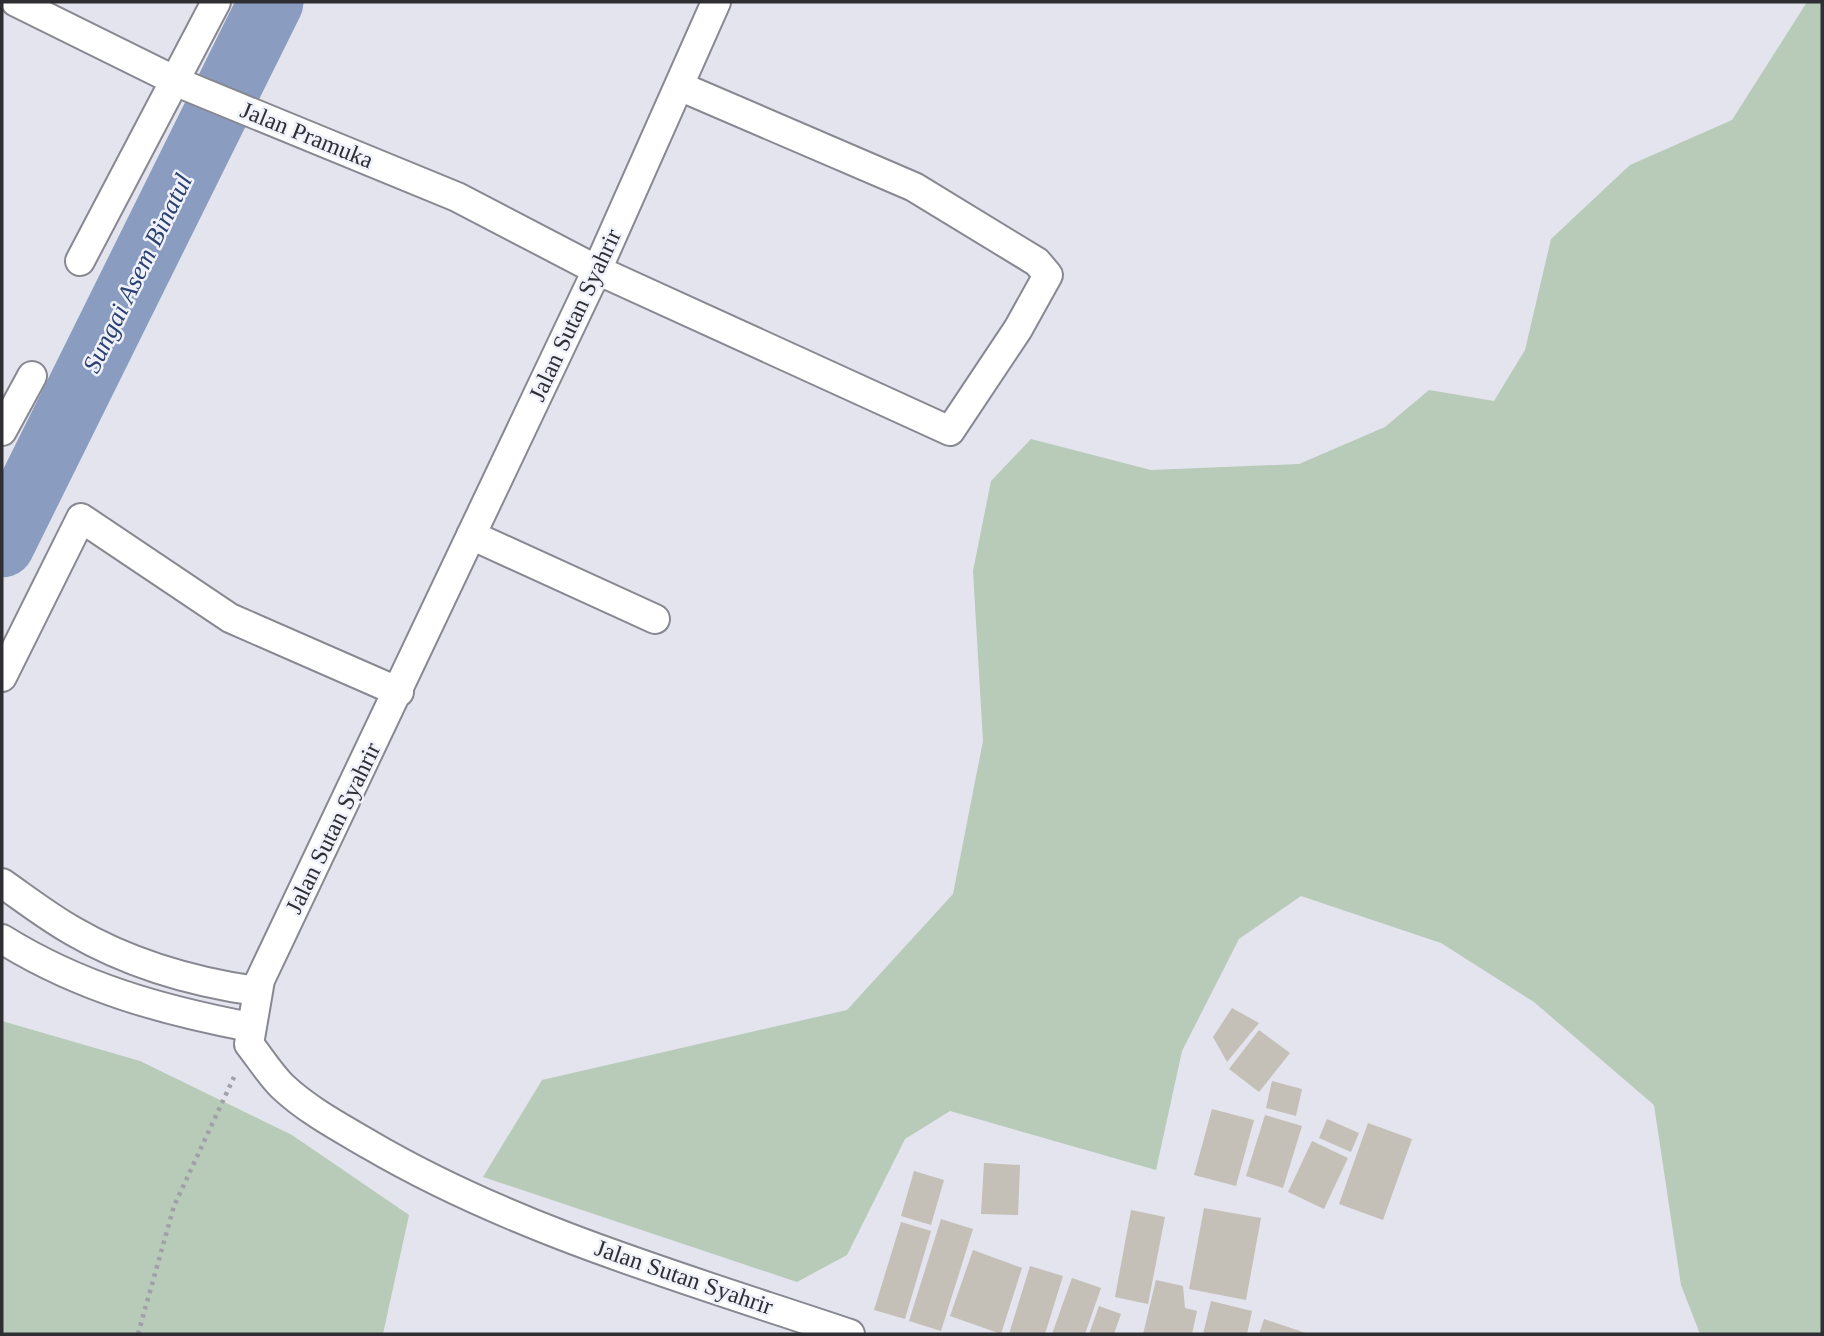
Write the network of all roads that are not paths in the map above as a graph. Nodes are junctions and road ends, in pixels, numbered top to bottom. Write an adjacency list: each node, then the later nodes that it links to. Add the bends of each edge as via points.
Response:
1 (16, 2): 4 (street, Jalan Pramuka)
2 (215, 2): 4 (street)
3 (716, 2): 5 (street, Jalan Sutan Syahrir)
4 (180, 83): 6 (street); 7 (street, Jalan Pramuka, via 457,197)
5 (679, 86): 7 (street, Jalan Sutan Syahrir); 7 (street, Jalan Pramuka, via 914,187 1048,275 950,431)
6 (80, 261)
7 (597, 270): 10 (street, Jalan Sutan Syahrir)
8 (32, 376): 9 (street)
9 (2, 431)
10 (471, 535): 11 (street); 13 (street, Jalan Sutan Syahrir)
11 (655, 619)
12 (2, 677): 13 (street, via 81,518 230,618)
13 (399, 692): 16 (street, Jalan Sutan Syahrir)
14 (2, 883): 16 (street, via 105,948 222,986)
15 (2, 939): 17 (street, via 116,995)
16 (258, 985): 17 (street, Jalan Sutan Syahrir)
17 (249, 1036): 18 (street, Jalan Sutan Syahrir, via 282,1086 334,1124 402,1164 472,1198 650,1266)
18 (850, 1334)

